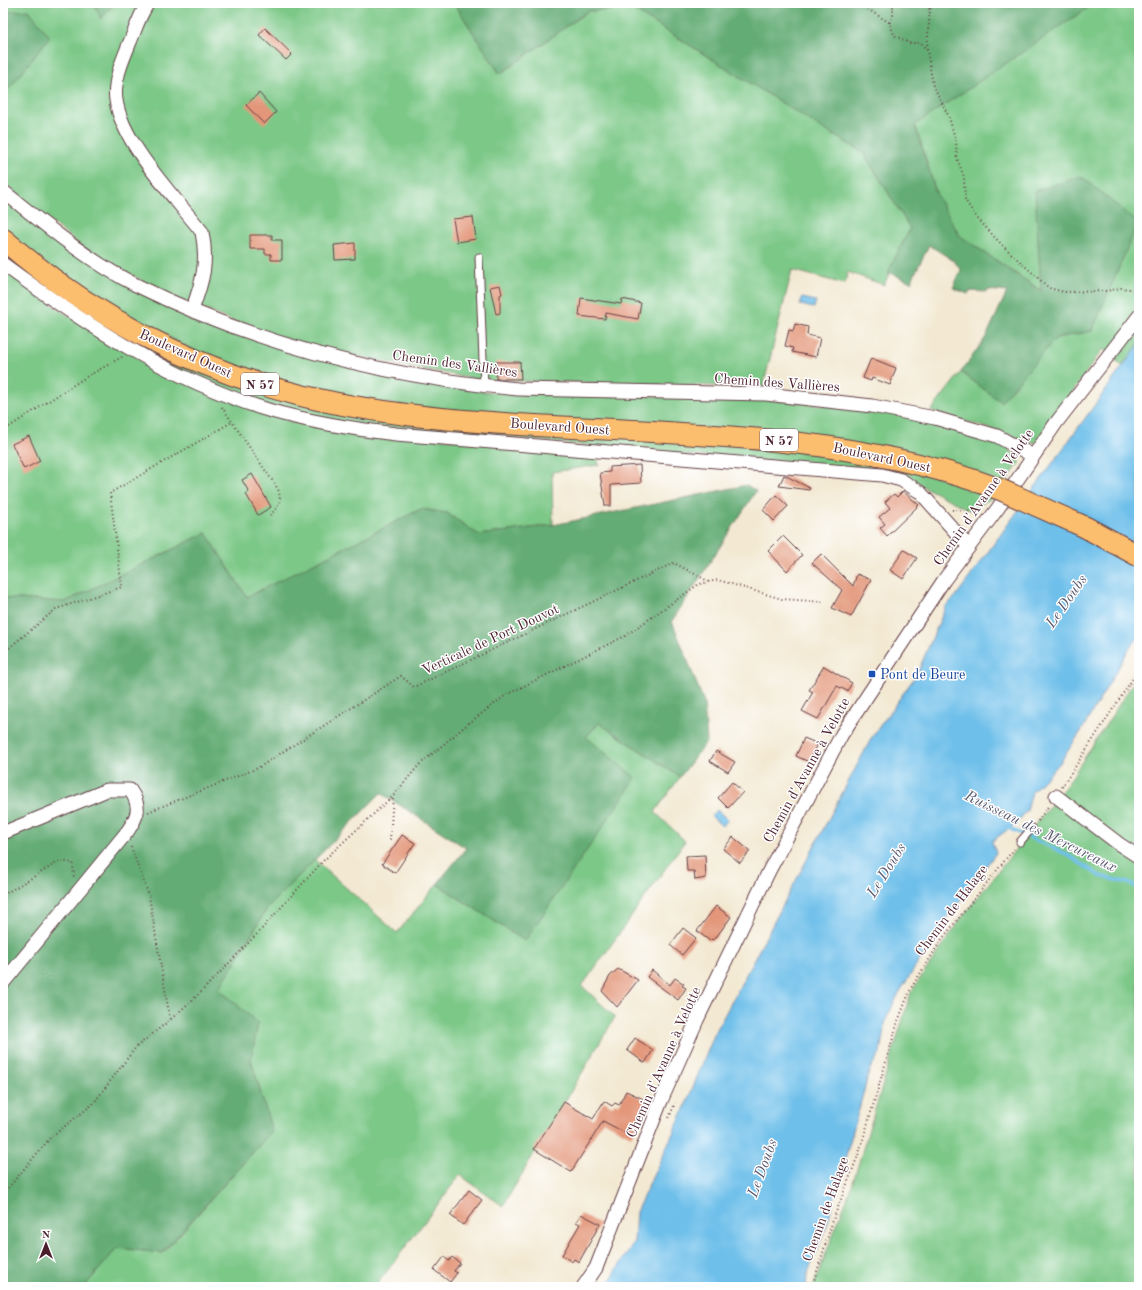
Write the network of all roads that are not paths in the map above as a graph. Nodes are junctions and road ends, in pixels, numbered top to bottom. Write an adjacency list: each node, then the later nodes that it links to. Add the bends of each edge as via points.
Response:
1 (148, 3): 6 (street, via 124,57 116,83 116,100 120,117 134,146 202,232 205,268)
2 (3, 191): 6 (street, Chemin des Vallières, via 63,240 135,284)
3 (3, 239): 10 (main road, Boulevard Ouest / N 57, via 85,301 149,338 220,370 303,396 432,417 755,438 820,445 930,466)
4 (479, 257): 8 (lane)
5 (3, 264): 11 (street, via 134,351 221,393 291,416 365,431 882,475 911,485 935,507)
6 (192, 310): 8 (street, Chemin des Vallières, via 236,328 303,350 376,367)
7 (1139, 316): 9 (street, Chemin d'Avanne à Velotte)
8 (484, 386): 9 (street, Chemin des Vallières, via 518,389 766,394 872,406 935,418 997,436)
9 (1033, 456): 10 (street, Chemin d'Avanne à Velotte)
10 (999, 498): 11 (street, Chemin d'Avanne à Velotte); 12 (main road, Boulevard Ouest / N 57, bridge, via 1085,526)
11 (969, 547): 19 (street, Chemin d'Avanne à Velotte, via 918,618 842,734 769,871 696,1020 661,1101 596,1268)
12 (1139, 556)
13 (1056, 796): 17 (street)
14 (1032, 828): 16 (lane)
15 (3, 833): 18 (street, via 107,790 130,790 136,799 138,817 75,898)
16 (1020, 842)
17 (1139, 857)
18 (3, 983)
19 (583, 1287)

